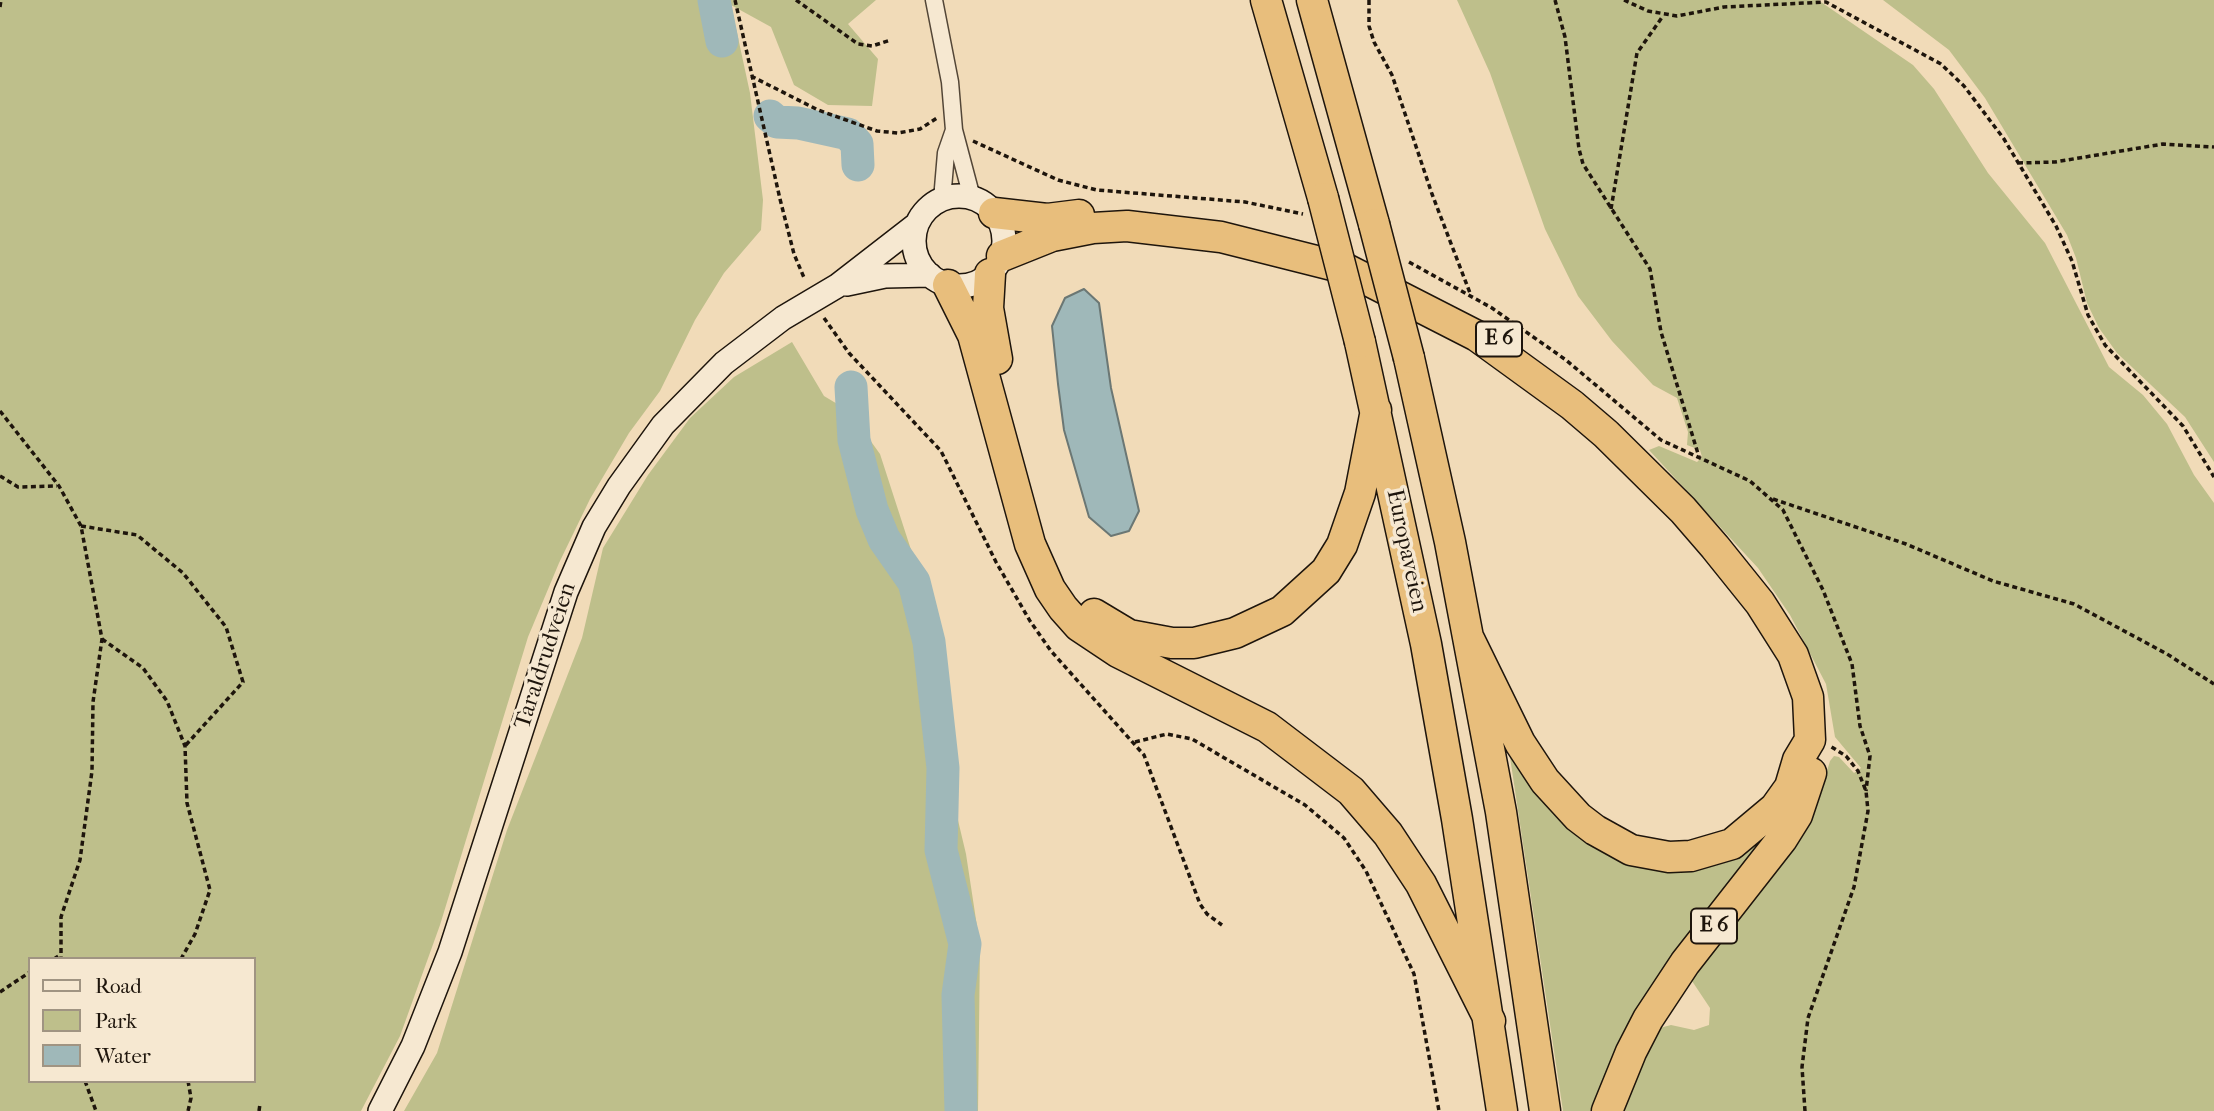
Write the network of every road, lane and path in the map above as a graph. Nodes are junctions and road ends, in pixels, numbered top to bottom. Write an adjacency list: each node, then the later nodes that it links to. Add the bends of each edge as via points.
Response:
1 (1, 0): 12 (path)
2 (735, 0): 15 (path)
3 (796, 0): 14 (path, via 859,44 872,46)
4 (934, 0): 16 (street)
5 (1266, 0): 21 (highway, Europaveien)
6 (1312, 0): 40 (highway, Europaveien / E 6, bridge, via 1409,358)
7 (1369, 0): 29 (path, via 1374,42 1392,75)
8 (1555, 0): 22 (path, via 1565,37 1579,149)
9 (1624, 0): 13 (path)
10 (1734, 0): 11 (path)
11 (1735, 6): 13 (path); 18 (path, via 1813,1 1852,14 1954,75)
12 (0, 7)
13 (1664, 16): 22 (path, via 1637,53)
14 (891, 40)
15 (751, 76): 16 (path, via 818,110 877,131 920,129 939,117); 26 (path, via 794,254)
16 (954, 130): 19 (street, via 946,153); 20 (street); 21 (path, via 1058,180 1097,190)
17 (2214, 147): 18 (path, via 2163,144 2055,162)
18 (2018, 163): 35 (path, via 2066,244 2088,315 2105,345 2183,426)
19 (942, 200): 20 (main road); 23 (main road)
20 (983, 205): 25 (main road, via 1003,233); 43 (highway, E 6, via 1047,219 1132,214 1234,226 1297,242 1362,263 1437,300 1517,351 1639,453 1708,525 1770,600 1812,679 1818,701)
21 (1315, 206): 31 (highway, Europaveien, bridge, via 1360,342)
22 (1611, 210): 33 (path, via 1650,269 1661,332)
23 (917, 225): 27 (main road, via 916,252); 28 (main road, Taraldrudveien)
24 (1405, 260): 29 (path)
25 (996, 265): 27 (main road, via 970,285); 31 (highway, via 987,290 990,330 1045,538 1078,599 1129,635 1172,643 1216,639 1261,624 1306,592 1326,571 1350,524); 40 (highway, E 6, via 1052,236 1093,228 1127,226 1221,237 1344,268 1477,336 1598,426 1715,547 1760,603 1793,655 1808,697 1810,740 1790,787 1775,808 1732,844 1691,856 1631,850 1595,831 1545,781 1520,743)
26 (805, 280)
27 (939, 280): 28 (main road, Taraldrudveien, via 885,276); 51 (highway, via 974,335 1030,544 1049,589 1063,608 1079,626 1118,652 1267,727 1351,791 1388,834 1421,884)
28 (837, 286): 58 (main road, Taraldrudveien, via 762,333 703,382 641,453 594,527 554,626 440,981)
29 (1470, 295): 33 (path, via 1566,360 1661,440)
30 (824, 318): 42 (path, via 849,353 941,452 1030,621)
31 (1376, 410): 51 (highway, Europaveien, via 1426,644)
32 (0, 411): 36 (path)
33 (1699, 457): 37 (path, via 1737,473)
34 (0, 476): 36 (path, via 18,487)
35 (2214, 477)
36 (59, 486): 38 (path)
37 (1770, 498): 41 (path, via 1906,544 1993,581 2074,604); 45 (path, via 1783,510 1806,554 1852,664 1860,726 1870,756)
38 (80, 526): 39 (path); 44 (path, via 137,535 183,573 226,627 243,682)
39 (103, 639): 44 (path, via 143,668 167,701); 47 (path, via 93,702 92,771 82,848 61,917)
40 (1469, 639): 61 (highway, Europaveien / E 6, via 1501,812)
41 (2214, 684)
42 (1135, 742): 46 (path, via 1160,792 1200,904); 59 (path, via 1167,734 1192,739 1305,805 1344,838 1366,871 1414,974)
43 (1818, 742): 45 (path, via 1846,756); 62 (highway, E 6, via 1797,815 1659,1001 1630,1052)
44 (185, 746): 48 (path, via 187,803 210,890)
45 (1866, 791): 63 (path, via 1867,827 1860,865 1808,1018 1802,1067)
46 (1222, 925)
47 (61, 957)
48 (182, 957)
49 (28, 973): 50 (path)
50 (0, 992)
51 (1490, 1021): 60 (highway, Europaveien)
52 (86, 1083): 55 (path)
53 (188, 1083): 56 (path)
54 (260, 1104): 57 (path)
55 (96, 1111)
56 (188, 1111)
57 (259, 1111)
58 (380, 1111)
59 (1439, 1111)
60 (1502, 1111)
61 (1545, 1111)
62 (1607, 1111)
63 (1805, 1111)

